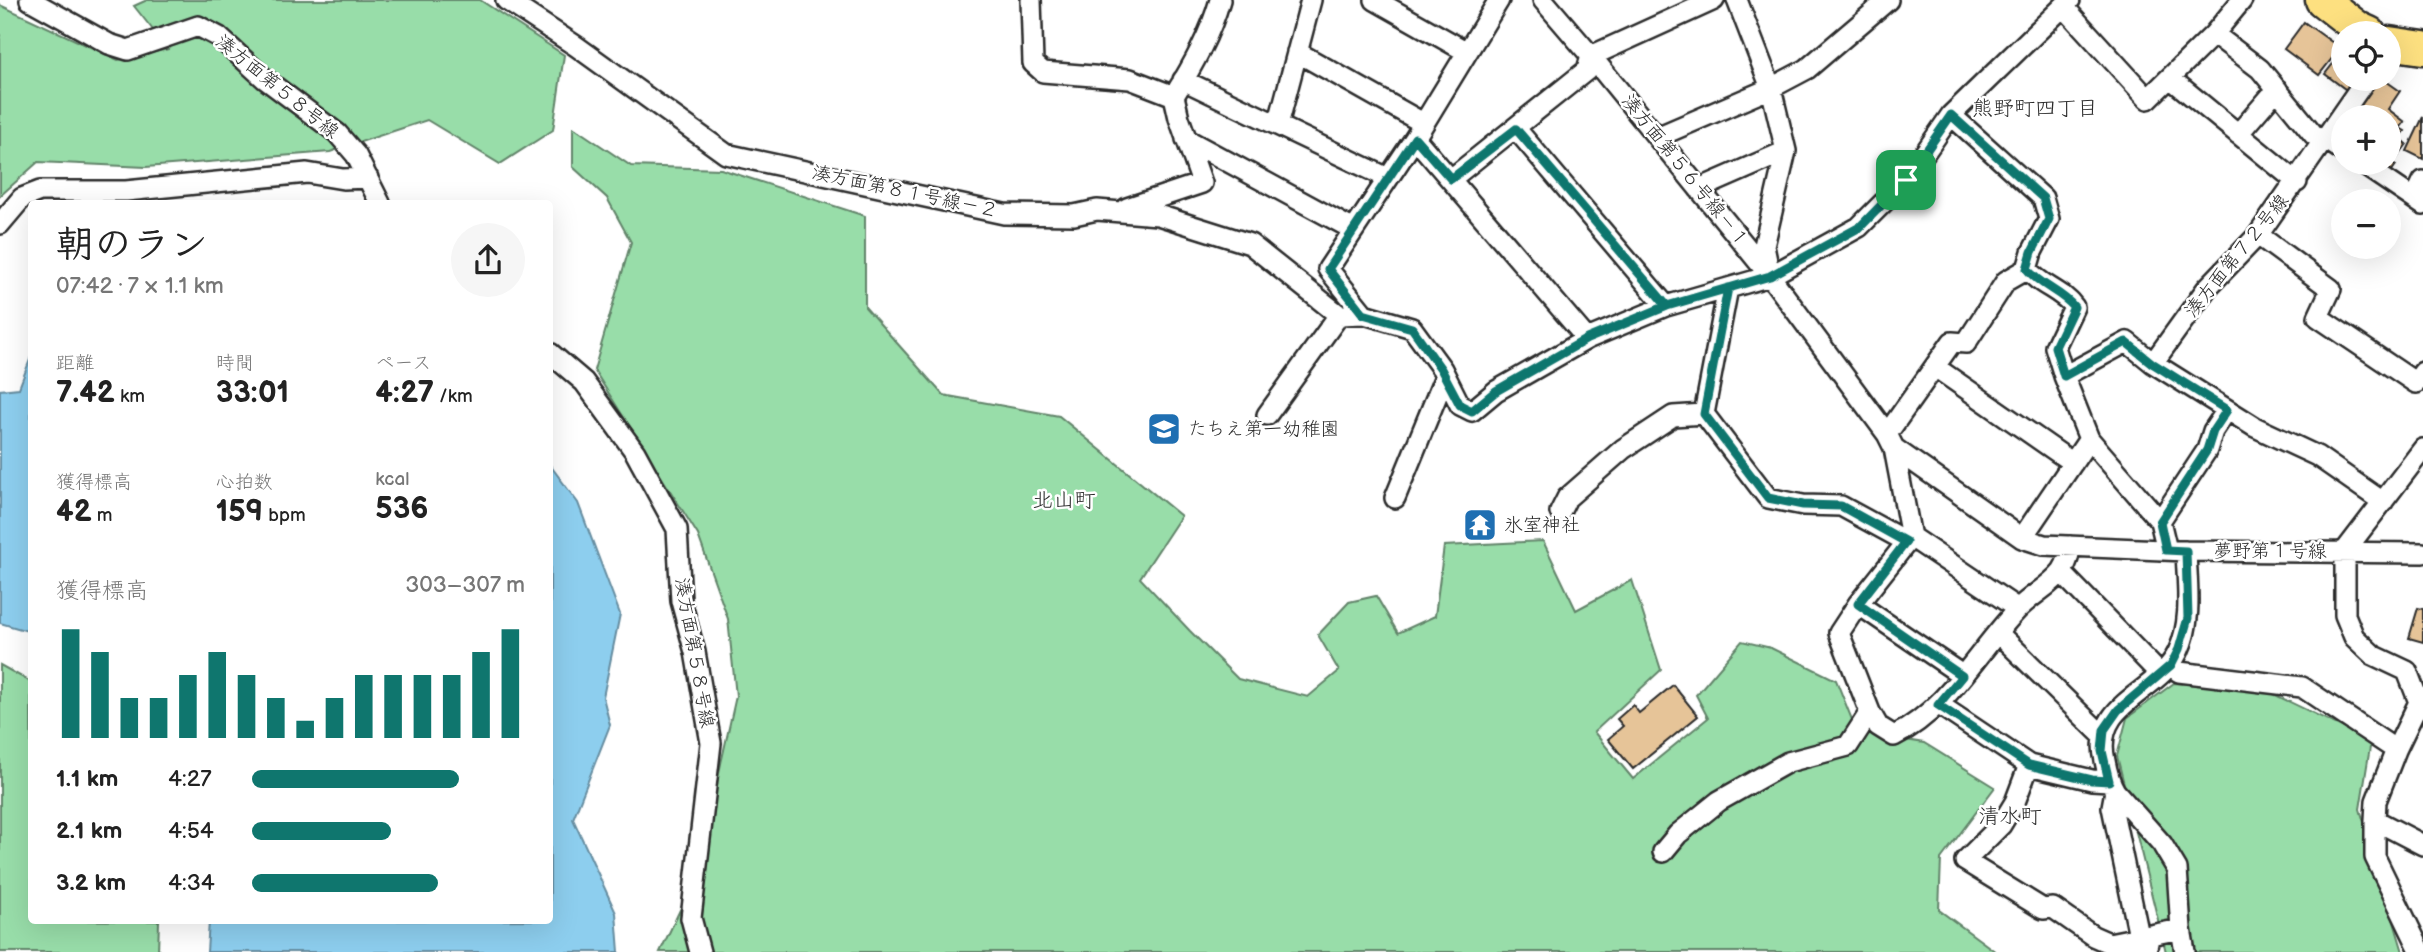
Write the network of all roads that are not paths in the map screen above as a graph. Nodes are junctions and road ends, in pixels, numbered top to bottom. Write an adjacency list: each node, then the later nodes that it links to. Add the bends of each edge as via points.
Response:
1 (30, 0): 39 (street, 湊方面第５８号線, via 128,50 198,26 219,37 265,79 337,133)
2 (506, 0): 46 (street, 湊方面第８１号線－２, via 726,154 1004,214)
3 (1031, 0): 24 (street, via 1032,64 1043,72)
4 (1207, 0): 5 (street)
5 (1220, 0): 24 (street, via 1196,59)
6 (1311, 0): 20 (street)
7 (1375, 0): 21 (street)
8 (1499, 0): 21 (street)
9 (1543, 0): 22 (street, 湊方面第５６号線－１)
10 (1737, 0): 25 (street)
11 (1888, 0): 25 (street, via 1807,69)
12 (2242, 0): 17 (street)
13 (2322, 0): 16 (main road)
14 (1704, 2): 22 (street)
15 (2069, 2): 23 (street, via 2148,99); 28 (street)
16 (2349, 21)
17 (2214, 34): 23 (street); 26 (street, via 2260,69)
18 (2401, 45): 19 (main road)
19 (2423, 48)
20 (1297, 52): 29 (street); 31 (street)
21 (1468, 52): 31 (street)
22 (1591, 56): 30 (street, via 1587,69); 33 (street, 湊方面第５６号線－１)
23 (2170, 78): 32 (street)
24 (1178, 88): 29 (street); 35 (street)
25 (1771, 88): 33 (street); 37 (street)
26 (2277, 89): 32 (street); 34 (street, via 2314,135)
27 (2357, 91): 34 (street, 湊方面第７２号線)
28 (1951, 115): 50 (street, via 2043,198 2049,219); 51 (street, via 1906,180 1860,227)
29 (1278, 125): 40 (street)
30 (1516, 129): 41 (street); 53 (street)
31 (1419, 131): 40 (street); 41 (street)
32 (2238, 134): 42 (street)
33 (1657, 137): 43 (street, 湊方面第５６号線－１)
34 (2323, 138): 36 (street); 42 (street, 湊方面第７２号線)
35 (1186, 139): 46 (street, via 1202,183); 48 (street)
36 (2331, 143)
37 (1786, 151): 43 (street); 51 (street, via 1764,246)
38 (2383, 175): 44 (street)
39 (368, 178): 45 (street, 湊方面第５８号線); 47 (street, via 307,173 125,191 40,191 22,198)
40 (1388, 178): 48 (street)
41 (1451, 179): 56 (street)
42 (2297, 182): 49 (street, 湊方面第７２号線)
43 (1699, 189): 51 (street, 湊方面第５６号線－１)
44 (2420, 195)
45 (379, 200)
46 (1116, 211): 55 (street, 湊方面第８１号線－２, via 1158,215 1250,244)
47 (0, 224)
48 (1354, 230): 54 (street, via 1328,269)
49 (2258, 235): 58 (street, 湊方面第７２号線, via 2207,288); 60 (street, via 2331,289 2318,317 2416,383)
50 (2027, 269): 59 (street, via 2006,281 1966,344 1952,342); 62 (street, via 2074,307 2055,347)
51 (1770, 276): 52 (street); 67 (street, 湊方面第５６号線－１)
52 (1728, 288): 53 (street); 64 (street)
53 (1667, 306): 56 (street)
54 (1363, 314): 55 (street); 61 (street, via 1412,328)
55 (1339, 315): 65 (street)
56 (1587, 339): 61 (street, via 1496,391 1472,411 1460,405)
57 (553, 356): 98 (street, 湊方面第５８号線, via 584,382 635,452 677,529 681,601 695,652 710,743 691,918)
58 (2152, 363): 62 (street, via 2126,342); 63 (street)
59 (1934, 367): 67 (street); 69 (street)
60 (2423, 372)
61 (1445, 376): 70 (street)
62 (2064, 376): 66 (street)
63 (2227, 410): 71 (street, via 2317,456); 73 (street)
64 (1704, 414): 72 (street, via 1673,416 1623,449 1567,498); 75 (street, via 1768,498 1841,506)
65 (1267, 415)
66 (2089, 439): 69 (street); 73 (street)
67 (1891, 441): 74 (street, 夢野第１号線); 75 (street)
68 (2423, 449): 71 (street)
69 (2073, 463): 74 (street)
70 (1395, 498)
71 (2383, 502): 78 (street)
72 (1560, 512)
73 (2160, 522): 77 (street)
74 (2022, 538): 76 (street, 夢野第１号線)
75 (1909, 539): 81 (street); 82 (street)
76 (2070, 546): 77 (street, 夢野第１号線); 80 (street)
77 (2176, 550): 78 (street, 夢野第１号線); 84 (street, via 2188,618 2179,649)
78 (2345, 551): 79 (street, 夢野第１号線); 88 (street, via 2345,615 2354,637 2373,655 2407,670 2419,702)
79 (2423, 553)
80 (2061, 572): 82 (street); 84 (street)
81 (1858, 604): 85 (street); 87 (street, via 1839,633)
82 (2018, 609): 83 (street)
83 (1998, 633): 85 (street); 89 (street)
84 (2165, 669): 89 (street, via 2118,710); 90 (street, via 2302,687)
85 (1962, 676): 86 (street)
86 (1938, 705): 87 (street, via 1894,736); 91 (street)
87 (1874, 719): 95 (street, via 1848,746 1788,762 1719,801)
88 (2417, 722): 90 (street)
89 (2103, 736): 92 (street, via 2102,751)
90 (2396, 750): 93 (street, via 2376,801)
91 (2029, 765): 92 (street); 97 (street, via 2001,825 1965,861 2043,909 2053,908 2093,936 2109,943)
92 (2112, 786): 96 (street, via 2162,844 2177,869); 97 (street, via 2112,807)
93 (2375, 820): 94 (street); 100 (street, via 2375,857)
94 (2423, 845)
95 (1663, 852)
96 (2181, 929): 97 (street); 99 (street)
97 (2144, 945)
98 (700, 952)
99 (2185, 952)
100 (2420, 952)

